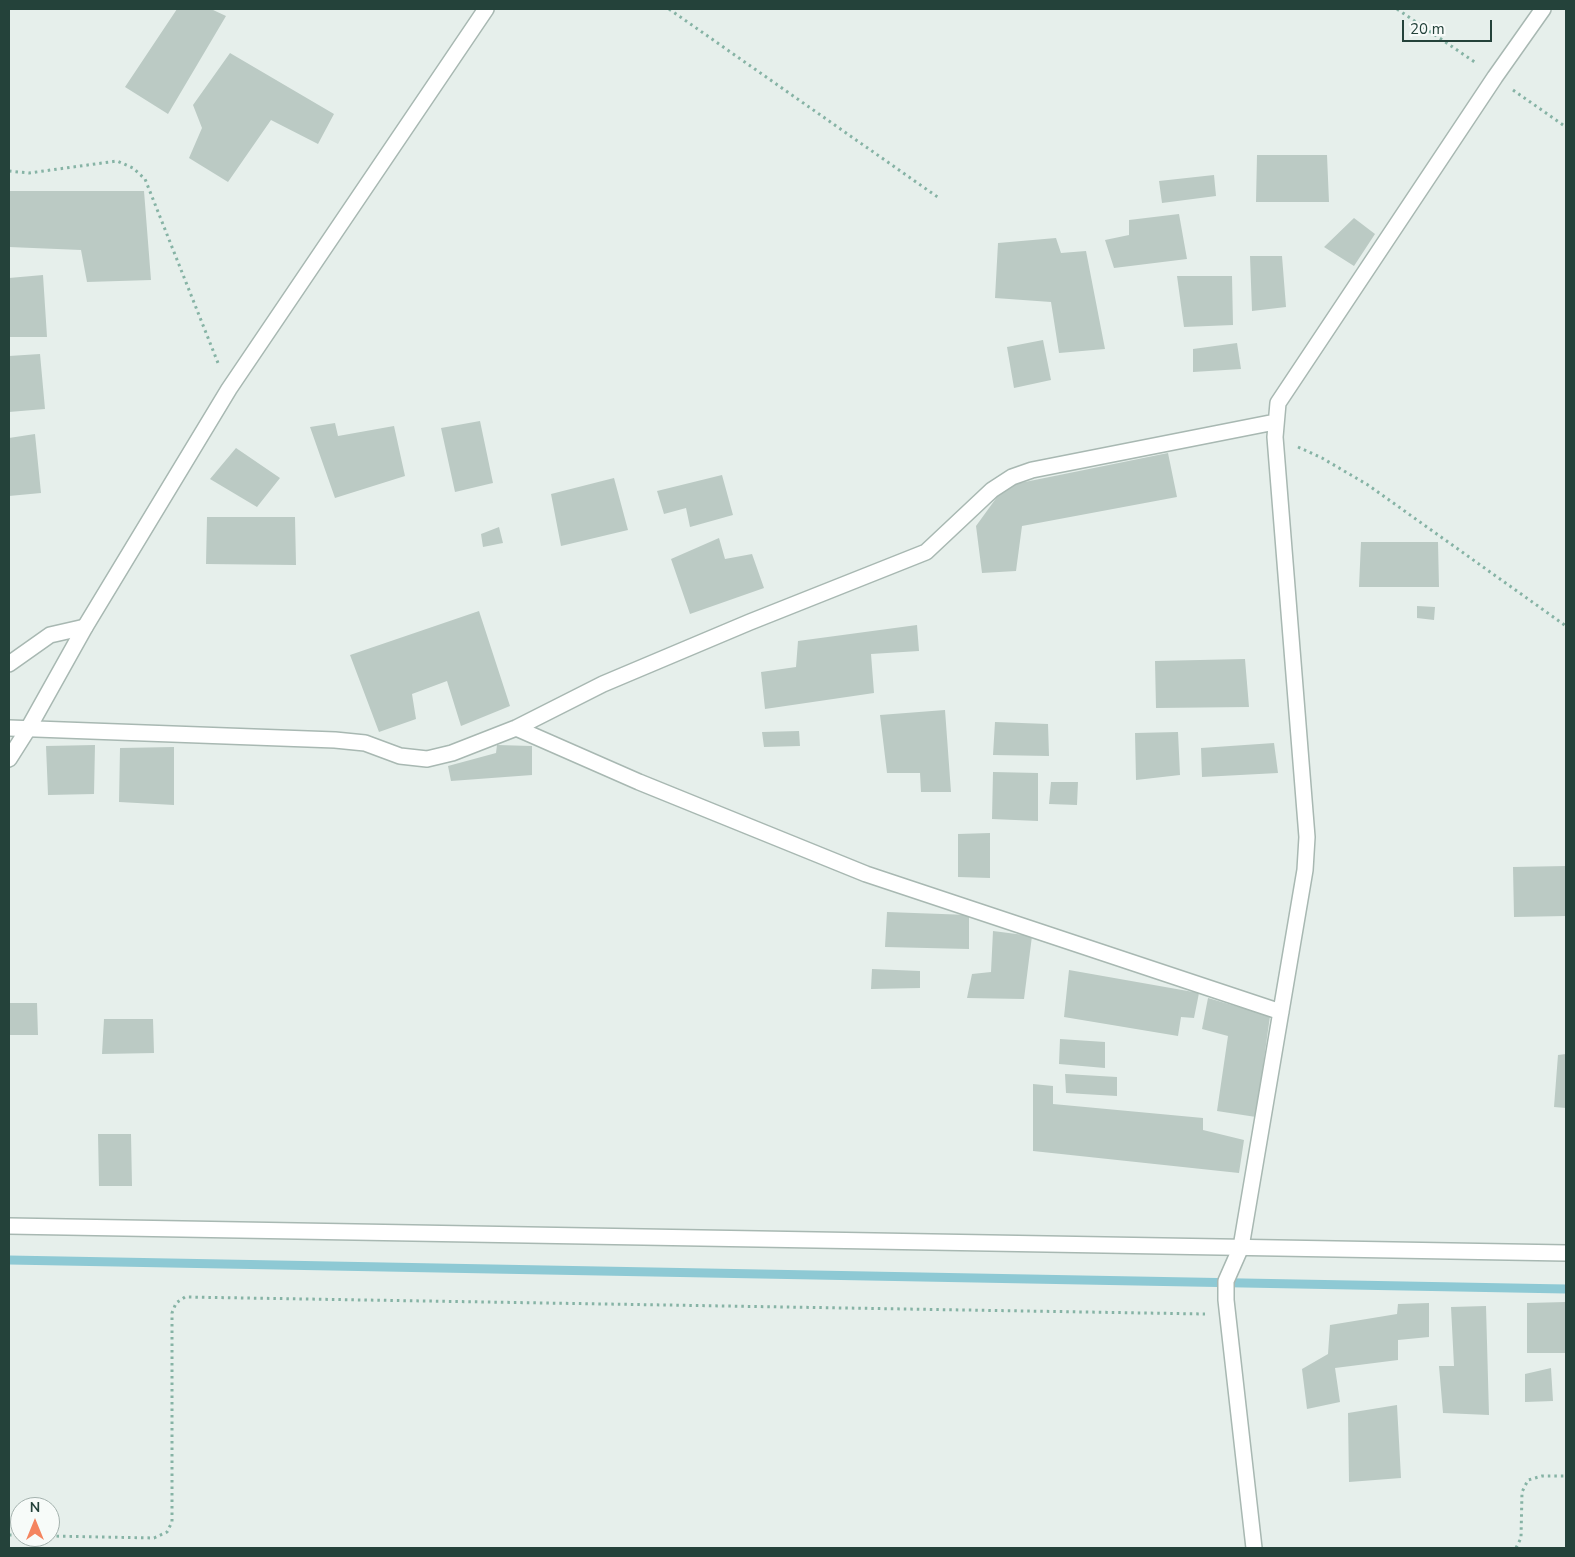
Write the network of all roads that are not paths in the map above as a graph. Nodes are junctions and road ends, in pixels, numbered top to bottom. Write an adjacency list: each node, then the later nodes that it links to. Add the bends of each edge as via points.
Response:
1 (486, 9): 4 (street, via 229,389)
2 (1543, 9): 3 (street, via 1278,403)
3 (1275, 430): 7 (street, via 1032,470 1012,477 992,490 926,552 603,684); 10 (street, via 1307,837 1305,870)
4 (85, 627): 5 (street, via 50,635); 8 (street)
5 (9, 664)
6 (9, 728): 8 (street)
7 (516, 728): 8 (street, via 452,753 427,759 400,756 365,743 335,740); 10 (street, via 866,874)
8 (28, 729): 9 (street)
9 (9, 759)
10 (1281, 1012): 12 (street)
11 (9, 1226): 12 (street)
12 (1241, 1247): 13 (street); 14 (street, via 1226,1281 1227,1307)
13 (1566, 1253)
14 (1254, 1548)

